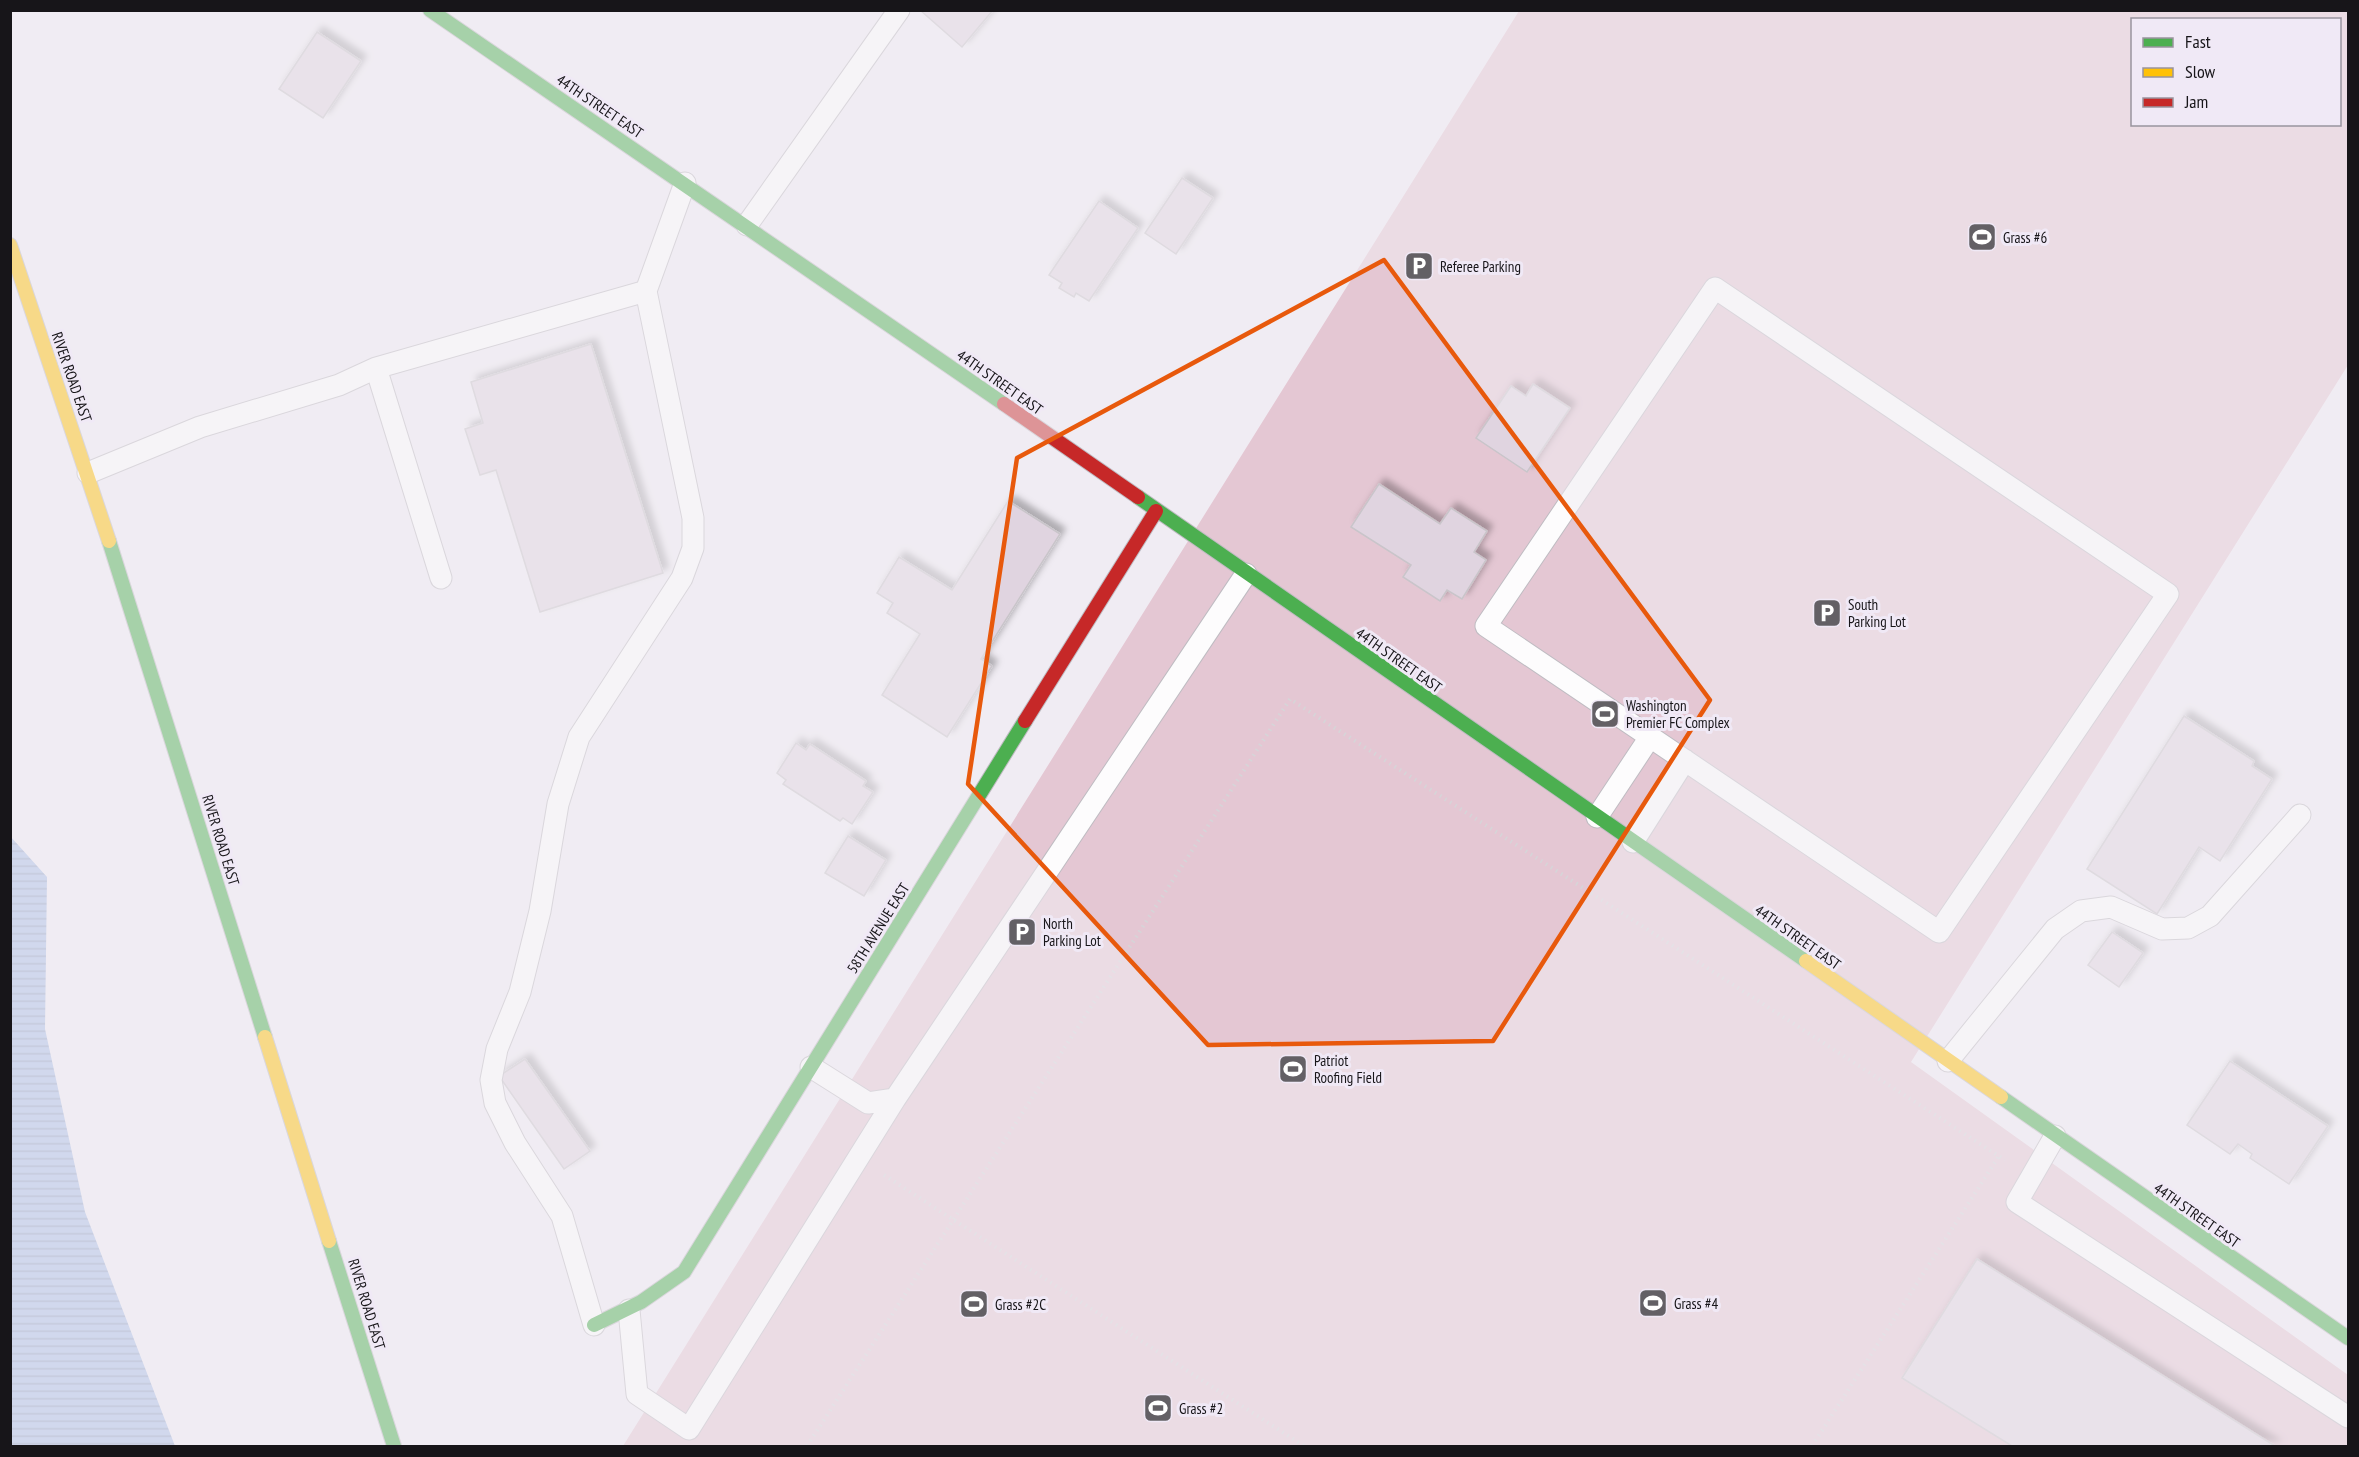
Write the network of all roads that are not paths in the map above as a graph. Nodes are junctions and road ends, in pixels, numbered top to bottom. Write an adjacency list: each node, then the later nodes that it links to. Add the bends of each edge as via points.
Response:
1 (430, 10): 3 (street, 44TH STREET EAST)
2 (899, 10): 4 (lane)
3 (685, 183): 4 (street, 44TH STREET EAST); 6 (lane)
4 (747, 225): 9 (street, 44TH STREET EAST)
5 (10, 245): 8 (street, RIVER ROAD EAST)
6 (646, 291): 7 (lane); 22 (lane, via 693,518 693,548 682,578 579,737 558,804 540,911 520,992 497,1049 491,1080 495,1102 515,1143 562,1216)
7 (376, 368): 8 (lane, via 339,385 200,427); 11 (lane)
8 (88, 473): 25 (street, RIVER ROAD EAST)
9 (1156, 511): 10 (street, 44TH STREET EAST); 18 (street, 58TH AVENUE EAST)
10 (1246, 574): 15 (street, 44TH STREET EAST); 19 (lane)
11 (441, 578)
12 (1650, 737): 13 (lane); 13 (lane, via 1486,626 1715,288 2168,594 1939,932); 15 (lane)
13 (1685, 760): 16 (lane)
14 (2300, 816): 17 (lane, via 2210,916 2188,928 2162,929 2110,908 2081,911 2055,929)
15 (1597, 817): 16 (street, 44TH STREET EAST)
16 (1633, 842): 17 (street, 44TH STREET EAST)
17 (1948, 1061): 20 (street, 44TH STREET EAST)
18 (811, 1066): 19 (lane, via 868,1103); 21 (street, 58TH AVENUE EAST, via 684,1272)
19 (896, 1098): 21 (lane, via 689,1429 637,1394)
20 (2055, 1136): 23 (street, 44TH STREET EAST); 24 (lane, via 2017,1202)
21 (630, 1310): 22 (street, 58TH AVENUE EAST)
22 (594, 1325)
23 (2349, 1338)
24 (2349, 1417)
25 (394, 1446)

